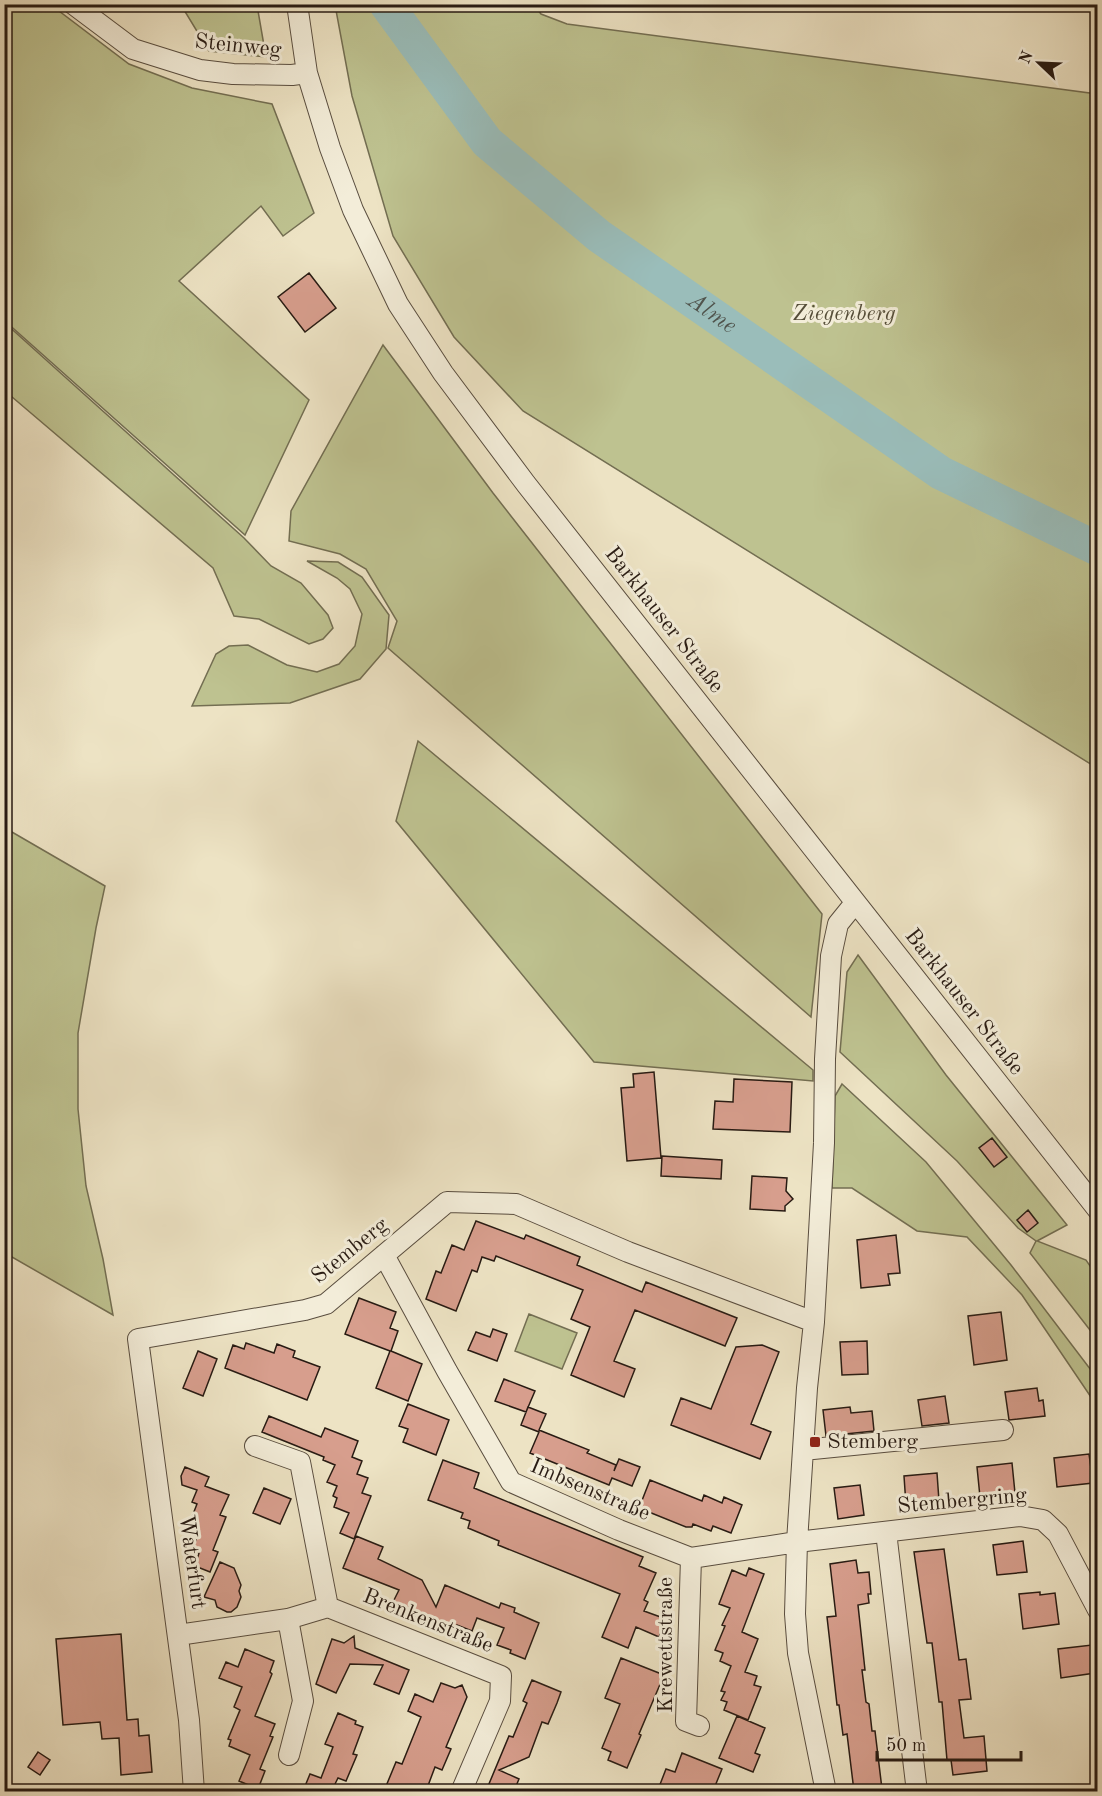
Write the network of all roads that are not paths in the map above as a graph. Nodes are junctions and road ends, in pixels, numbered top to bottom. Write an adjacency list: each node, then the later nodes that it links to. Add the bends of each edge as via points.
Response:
1 (73, 4): 3 (street, Steinweg, via 133,49 200,70 233,74)
2 (297, 4): 3 (street, Barkhauser Straße)
3 (306, 73): 4 (street, Barkhauser Straße, via 353,210 398,304 443,373)
4 (855, 903): 5 (street, Barkhauser Straße); 7 (street, via 838,924 831,956)
5 (1098, 1210)
6 (384, 1255): 7 (street, Stemberg, via 447,1202 516,1204); 8 (street, Stemberg, via 326,1304); 14 (street, Imbsenstraße, via 511,1482)
7 (814, 1322): 11 (street)
8 (138, 1339): 18 (street, Waterfurt)
9 (1003, 1430): 11 (street)
10 (255, 1446): 15 (street, via 300,1462)
11 (804, 1450): 13 (street)
12 (886, 1532): 13 (street, Stembergring); 16 (street, Stembergring, via 1020,1516 1043,1520 1058,1534); 24 (street, Stembergring)
13 (797, 1542): 14 (street, Imbsenstraße); 23 (street, via 798,1653)
14 (691, 1558): 19 (street, Krewettstraße, via 686,1721)
15 (328, 1607): 17 (street, Brenkenstraße); 22 (street, Brenkenstraße, via 501,1676 500,1701)
16 (1098, 1610)
17 (288, 1619): 18 (street, Brenkenstraße); 20 (street, via 303,1701)
18 (178, 1635): 21 (street, Waterfurt)
19 (699, 1726)
20 (289, 1755)
21 (194, 1791)
22 (461, 1791)
23 (826, 1791)
24 (918, 1791)

